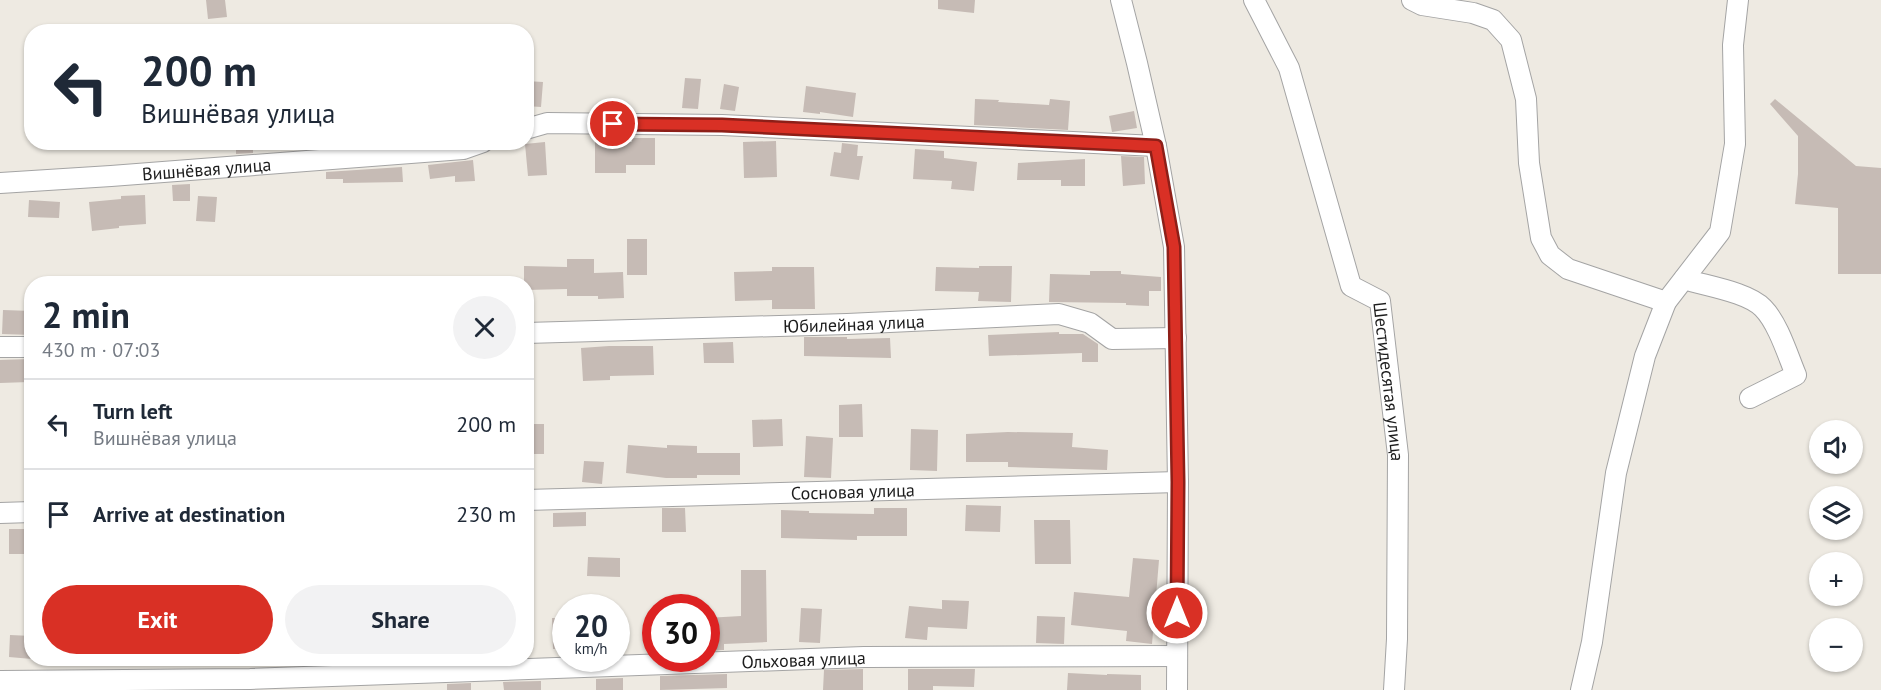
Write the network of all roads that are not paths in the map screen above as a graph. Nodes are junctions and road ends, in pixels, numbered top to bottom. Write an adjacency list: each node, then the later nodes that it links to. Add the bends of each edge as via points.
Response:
1 (1121, 0): 6 (street)
2 (1254, 0): 24 (street, Шестидесятая улица, via 1289,68 1351,286 1380,301 1398,454)
3 (1412, 0): 10 (street, via 1493,20 1511,40 1526,99 1529,163 1541,238 1550,255 1568,269)
4 (1738, 0): 9 (street, via 1733,45 1735,144 1720,232)
5 (534, 127): 6 (street, via 547,123 722,125)
6 (1156, 146): 12 (street, via 1174,247)
7 (438, 150): 8 (street, Вишнёвая улица)
8 (0, 183)
9 (1684, 279): 10 (street); 15 (street, via 1748,298 1763,308 1782,338 1796,375)
10 (1666, 302): 25 (street, via 1645,356 1616,473 1592,642)
11 (534, 333): 12 (street, Юбилейная улица, via 1059,314 1090,323 1112,339)
12 (1176, 338): 16 (street)
13 (0, 347): 14 (street)
14 (24, 347)
15 (1750, 398)
16 (1178, 482): 17 (street, Сосновая улица); 20 (street)
17 (534, 500)
18 (24, 512): 19 (street)
19 (0, 513)
20 (1177, 656): 22 (street, Ольховая улица, via 864,657); 23 (street)
21 (0, 681): 22 (street, Ольховая улица)
22 (250, 685)
23 (1177, 690)
24 (1394, 690)
25 (1581, 690)

